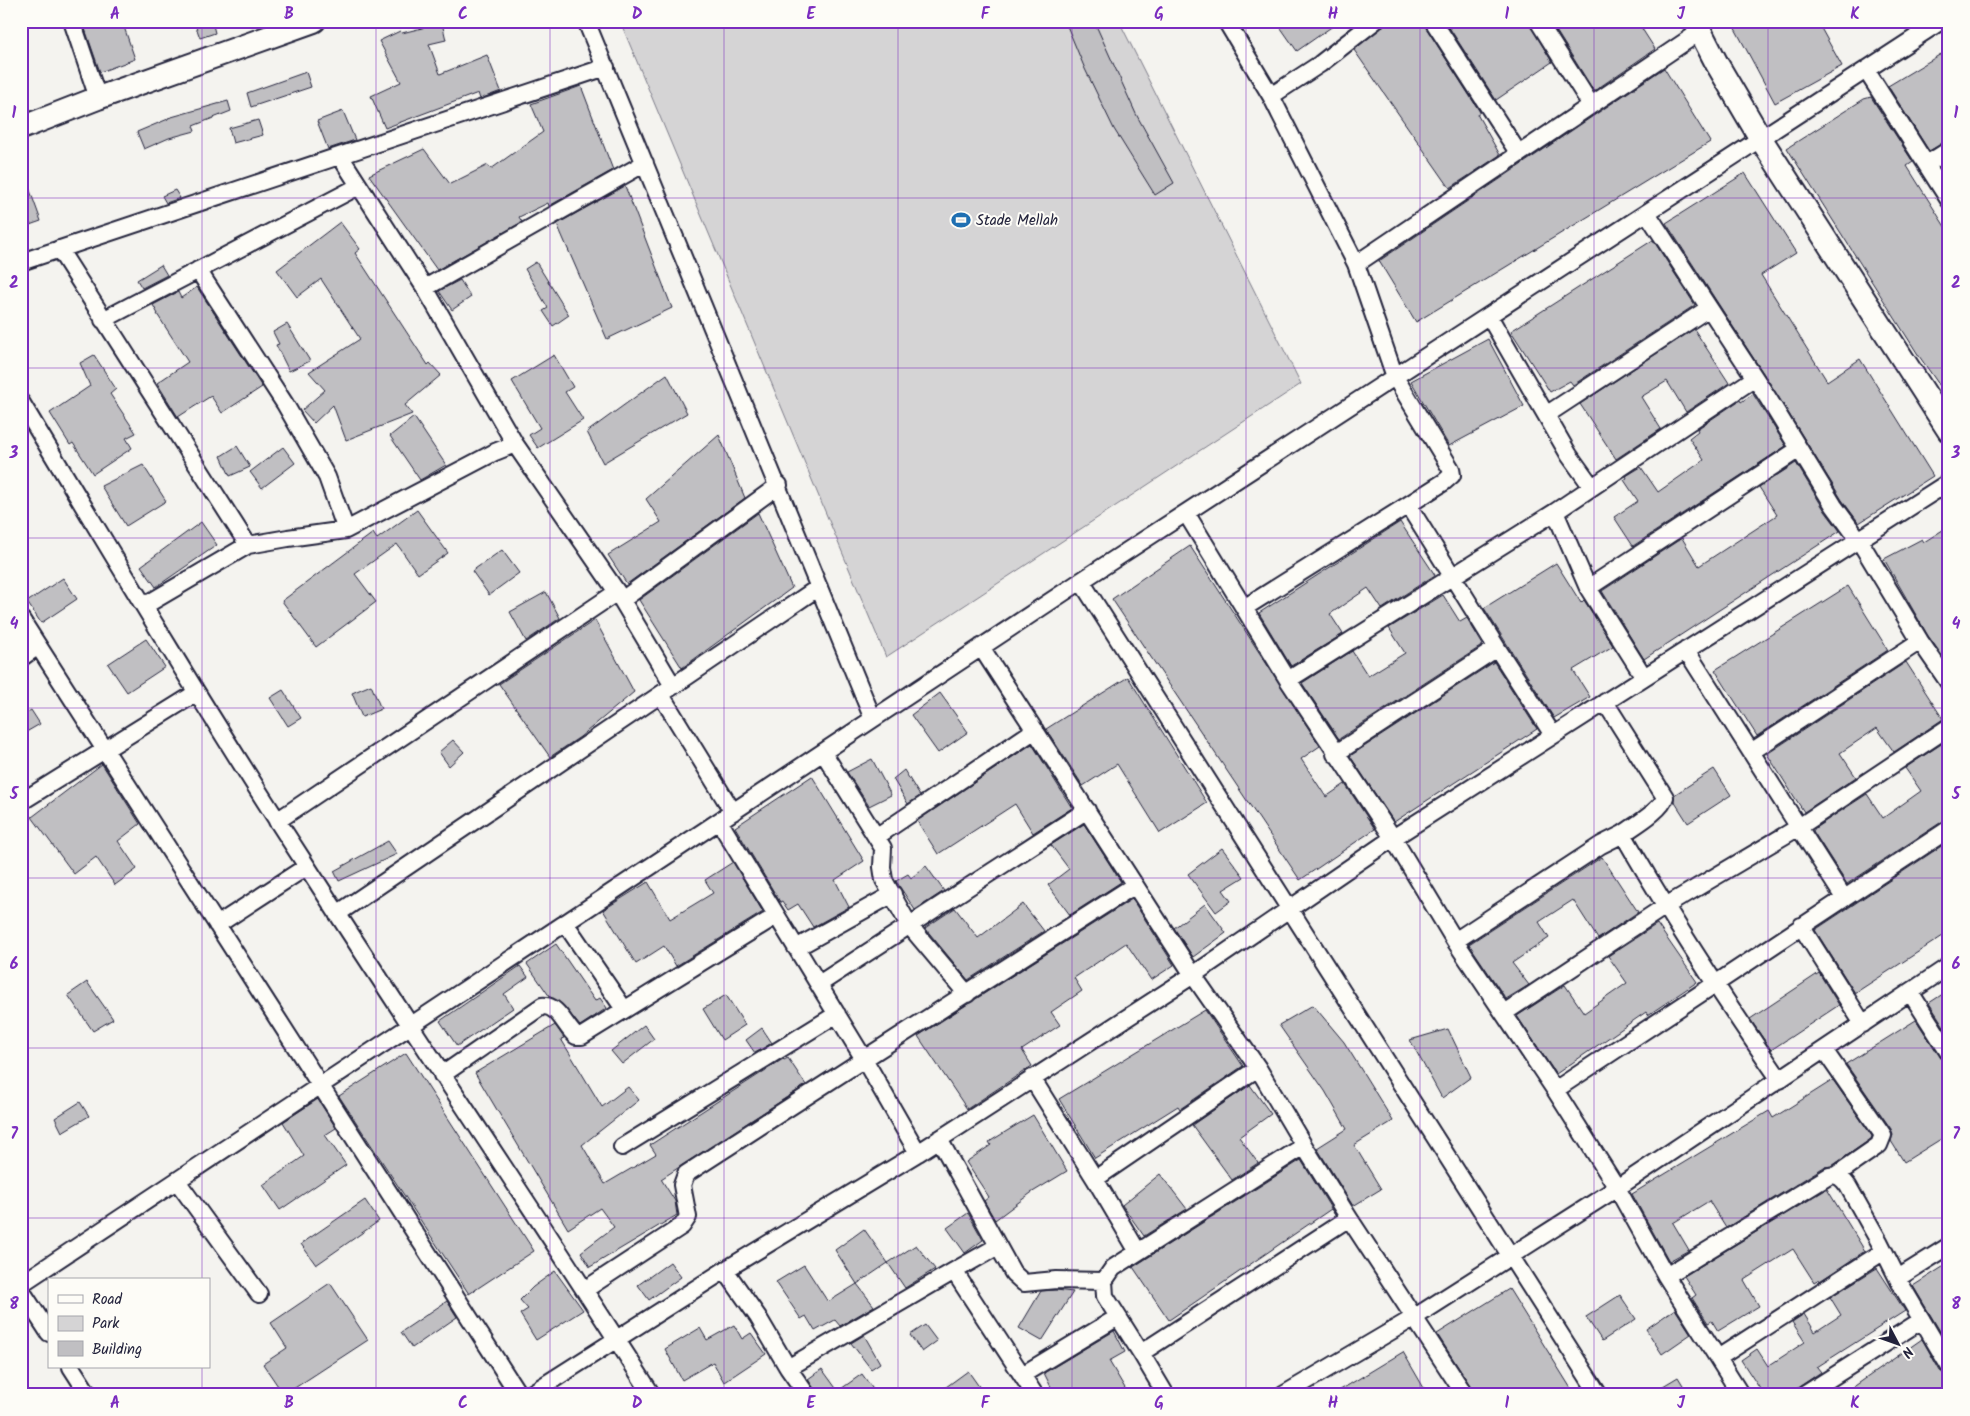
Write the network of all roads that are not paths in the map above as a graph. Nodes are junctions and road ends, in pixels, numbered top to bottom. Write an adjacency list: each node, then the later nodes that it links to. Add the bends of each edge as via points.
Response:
1 (72, 21): 16 (street)
2 (314, 21): 11 (main road)
3 (586, 21): 13 (street)
4 (1226, 21): 15 (street)
5 (1375, 21): 15 (street, via 1320,64)
6 (1433, 21): 21 (street)
7 (1538, 21): 17 (street)
8 (1910, 21): 12 (lane)
9 (1941, 21): 12 (street)
10 (1698, 26): 17 (street); 19 (main road)
11 (279, 27): 16 (main road)
12 (1918, 36): 14 (street)
13 (606, 67): 22 (street); 23 (street)
14 (1866, 70): 19 (street); 24 (street)
15 (1271, 96): 30 (street)
16 (98, 98): 18 (main road)
17 (1592, 105): 21 (street)
18 (21, 128)
19 (1761, 139): 27 (street); 40 (main road)
20 (1949, 150): 24 (street)
21 (1519, 154): 30 (street)
22 (340, 156): 25 (street); 28 (street)
23 (645, 163): 32 (street); 44 (street)
24 (1927, 164): 26 (street)
25 (359, 186): 31 (street); 32 (street)
26 (1949, 200)
27 (1647, 214): 33 (street); 34 (street)
28 (60, 249): 29 (street); 35 (street)
29 (21, 262)
30 (1356, 264): 36 (street)
31 (198, 270): 35 (street); 49 (street, via 285,404 327,477)
32 (425, 288): 41 (street)
33 (1709, 308): 37 (street); 39 (street)
34 (1489, 316): 36 (street); 39 (street)
35 (103, 320): 51 (street)
36 (1395, 377): 46 (street, via 1452,475); 48 (street)
37 (1755, 378): 42 (street); 45 (street)
38 (21, 402): 57 (street)
39 (1546, 415): 45 (street, via 1569,456)
40 (1949, 431)
41 (515, 444): 49 (street); 56 (street)
42 (1799, 449): 50 (street, via 1834,506); 55 (street)
43 (1949, 482): 50 (street)
44 (779, 485): 54 (street); 56 (street)
45 (1592, 487): 47 (street)
46 (1408, 505): 52 (street); 58 (street)
47 (1555, 512): 52 (street); 55 (street)
48 (1186, 513): 53 (street); 58 (street)
49 (346, 530): 51 (street)
50 (1860, 540): 60 (street); 64 (street)
51 (248, 545): 57 (street)
52 (1451, 577): 63 (street); 67 (street)
53 (1081, 581): 62 (street); 95 (street)
54 (819, 587): 69 (street); 72 (street)
55 (1588, 588): 66 (street)
56 (620, 596): 69 (street); 83 (street)
57 (144, 606): 70 (street)
58 (1244, 608): 67 (street)
59 (21, 619): 61 (street)
60 (1920, 641): 68 (street); 78 (street)
61 (38, 646): 65 (street); 76 (street)
62 (981, 647): 72 (street); 74 (street)
63 (1497, 648): 75 (street); 79 (street)
64 (1686, 650): 66 (street); 78 (street)
65 (21, 658)
66 (1644, 677): 71 (street)
67 (1288, 680): 79 (street)
68 (1949, 683)
69 (667, 690): 82 (street); 96 (street)
70 (196, 693): 76 (street); 83 (street)
71 (1605, 702): 75 (street); 87 (street, via 1665,797 1664,803)
72 (873, 719): 77 (street)
73 (1949, 727): 85 (street)
74 (1036, 730): 81 (street); 88 (street)
75 (1553, 736): 89 (street)
76 (104, 750): 80 (street); 99 (street)
77 (823, 752): 82 (street); 88 (street)
78 (1751, 752): 85 (street)
79 (1335, 754): 89 (street)
80 (21, 802)
81 (1087, 810): 91 (street); 100 (street)
82 (733, 812): 84 (street)
83 (277, 821): 90 (street)
84 (719, 821): 97 (street); 98 (street)
85 (1799, 827): 93 (street); 94 (street)
86 (1949, 829): 93 (street)
87 (1622, 834): 94 (street); 102 (street)
88 (876, 837): 92 (street, via 884,853 884,880)
89 (1392, 838): 95 (street); 102 (street)
90 (306, 867): 96 (street); 99 (street)
91 (1135, 885): 105 (street); 109 (street)
92 (893, 894): 100 (street); 103 (street)
93 (1844, 898): 101 (street)
94 (1664, 907): 107 (street); 111 (street)
95 (1288, 908): 105 (street); 137 (street)
96 (337, 914): 114 (street)
97 (776, 916): 103 (street); 110 (street)
98 (565, 923): 110 (street); 114 (street)
99 (217, 925): 122 (street)
100 (909, 925): 106 (street); 109 (street)
101 (1801, 926): 107 (street); 113 (street)
102 (1455, 941): 111 (street)
103 (796, 948): 106 (street)
104 (1949, 966): 108 (street)
105 (1193, 975): 118 (street); 120 (street)
106 (819, 984): 112 (street)
107 (1713, 984): 121 (street); 123 (street)
108 (1910, 992): 113 (street); 116 (street)
109 (967, 994): 117 (street)
110 (624, 1009): 119 (street, via 582,1036 576,1036 554,1009 542,1006)
111 (1504, 1013): 123 (street)
112 (837, 1014): 117 (street); 126 (street)
113 (1863, 1024): 115 (street)
114 (410, 1026): 119 (street); 122 (street)
115 (1824, 1050): 121 (street); 128 (street, via 1883,1135 1879,1145)
116 (1949, 1053)
117 (864, 1059): 127 (street); 144 (street, via 686,1174 682,1185 688,1217 682,1226)
118 (1258, 1068): 125 (street); 129 (street)
119 (442, 1075): 144 (street)
120 (1032, 1078): 124 (street); 129 (street)
121 (1780, 1080): 131 (street)
122 (321, 1085): 130 (street); 159 (street)
123 (1555, 1090): 131 (street)
124 (939, 1139): 127 (street); 133 (street)
125 (1304, 1146): 132 (street); 136 (street)
126 (622, 1147)
127 (918, 1153): 138 (street)
128 (1836, 1175): 135 (street, via 1848,1186); 140 (street, via 1821,1180)
129 (1095, 1179): 136 (street)
130 (177, 1181): 143 (street); 146 (street)
131 (1617, 1188): 137 (street); 140 (street)
132 (1349, 1218): 148 (street); 152 (street)
133 (998, 1246): 139 (street); 142 (street, via 1013,1273 1024,1283)
134 (1949, 1246): 141 (street)
135 (1884, 1251): 141 (street); 153 (street)
136 (1138, 1252): 142 (street, via 1113,1268)
137 (1511, 1256): 148 (street); 167 (street)
138 (725, 1270): 151 (street); 156 (street)
139 (954, 1271): 156 (street); 157 (street)
140 (1666, 1276): 153 (street)
141 (1898, 1278): 149 (street)
142 (1104, 1281): 147 (street, via 1105,1296)
143 (21, 1284)
144 (586, 1289): 151 (street)
145 (21, 1290): 150 (street)
146 (260, 1294)
147 (1118, 1317): 152 (street); 157 (street)
148 (1415, 1317): 165 (street); 166 (street)
149 (1922, 1320): 154 (street); 169 (street)
150 (48, 1330)
151 (617, 1340): 160 (street); 161 (street)
152 (1141, 1353): 164 (street)
153 (1718, 1358): 168 (street)
154 (1949, 1366)
155 (73, 1368): 158 (street)
156 (788, 1368): 162 (street)
157 (1022, 1375): 163 (street)
158 (89, 1395)
159 (519, 1395)
160 (529, 1395)
161 (652, 1395)
162 (807, 1395)
163 (1035, 1395)
164 (1166, 1395)
165 (1283, 1395)
166 (1465, 1395)
167 (1599, 1395)
168 (1742, 1395)
169 (1804, 1395)

